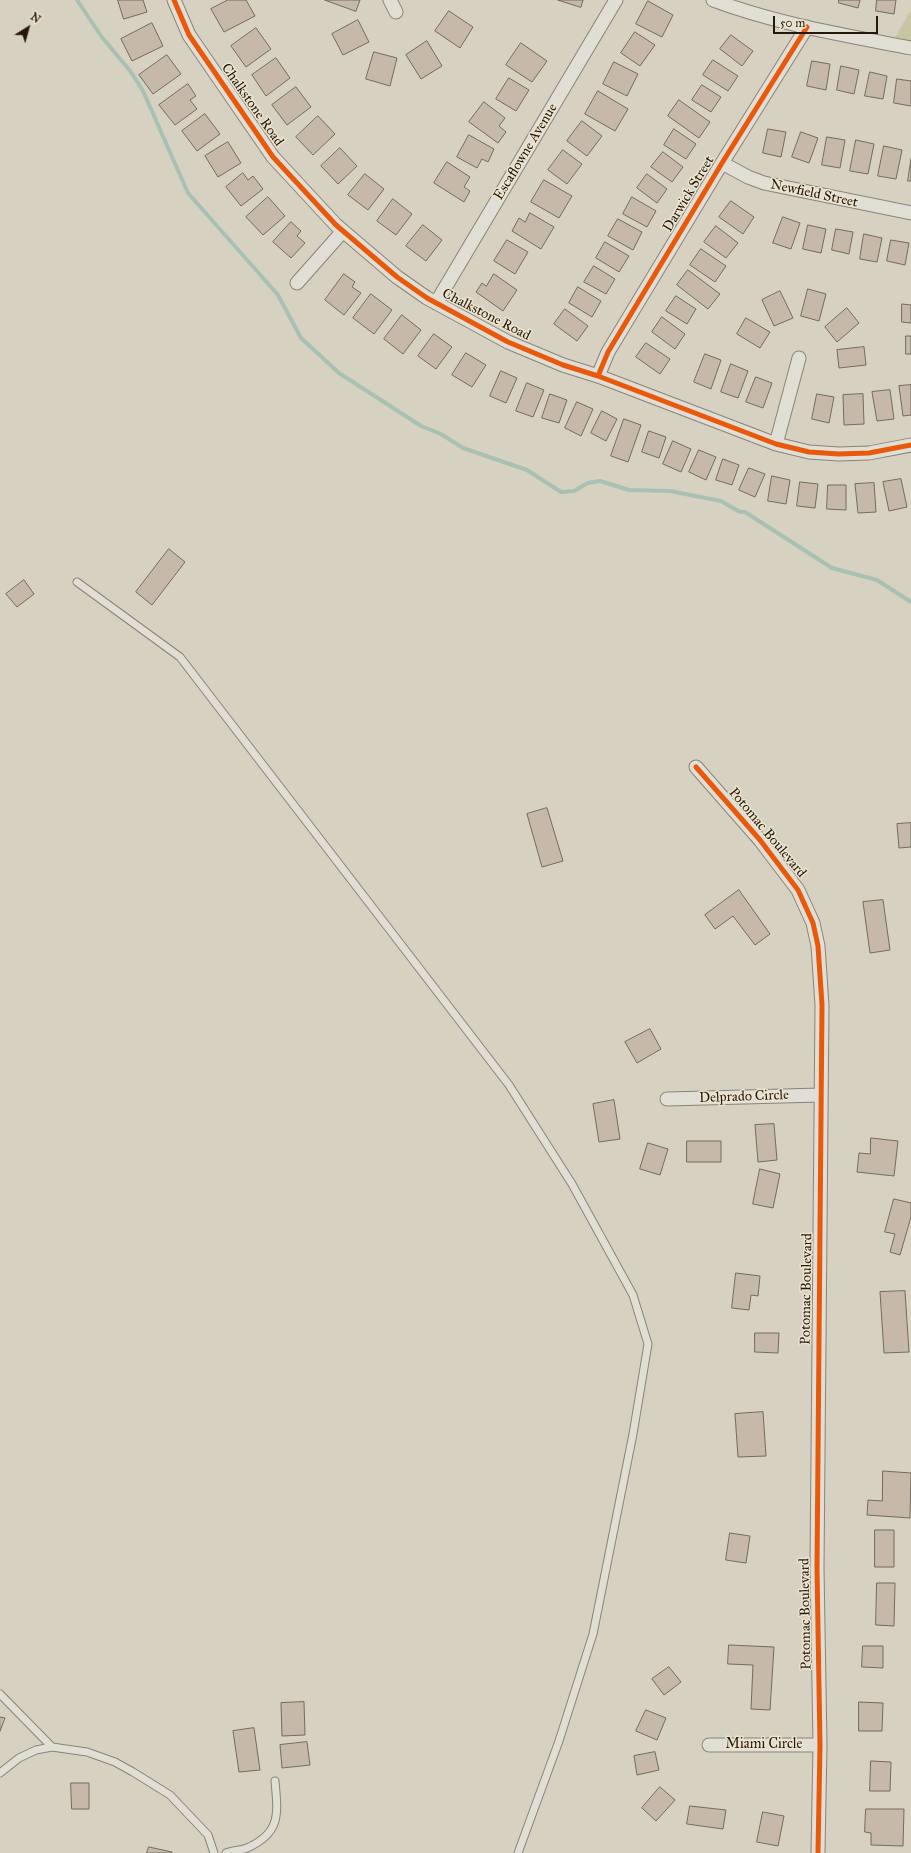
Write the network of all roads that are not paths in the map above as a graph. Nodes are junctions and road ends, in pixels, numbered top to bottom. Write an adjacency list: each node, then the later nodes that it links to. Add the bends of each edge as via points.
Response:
1 (174, 0): 10 (street, Chalkstone Road, via 189,35 206,63 273,157)
2 (390, 0): 5 (street)
3 (616, 0): 12 (street, Escaflowne Avenue)
4 (713, 0): 6 (street, via 742,11)
5 (396, 12)
6 (806, 27): 7 (street); 8 (street, Darwick Street)
7 (911, 48)
8 (722, 163): 9 (street, Newfield Street, via 764,183); 14 (street, Darwick Street, via 608,352)
9 (911, 213)
10 (343, 231): 11 (street); 12 (street, Chalkstone Road, via 397,277)
11 (297, 283)
12 (436, 304): 14 (street, Chalkstone Road, via 508,342 563,365)
13 (799, 358): 15 (street)
14 (598, 376): 15 (street, Chalkstone Road)
15 (776, 444): 16 (street, Chalkstone Road, via 809,452 839,454 869,453)
16 (911, 445)
17 (77, 582): 29 (lane, via 180,657 509,1085 572,1184 633,1295 648,1344 595,1626 559,1741)
18 (696, 767): 19 (street, Potomac Boulevard, via 782,867 798,890 813,923 820,962)
19 (821, 1095): 20 (street, Delprado Circle); 23 (street, Potomac Boulevard, via 817,1568)
20 (667, 1099)
21 (0, 1694): 24 (lane)
22 (709, 1745): 23 (street, Miami Circle)
23 (820, 1745): 30 (street, Potomac Boulevard)
24 (52, 1747): 25 (lane, via 36,1750 19,1758); 27 (lane, via 87,1752 115,1762 158,1787 170,1795 208,1835)
25 (0, 1773)
26 (275, 1781): 28 (lane, via 278,1812 271,1829 264,1839 245,1849)
27 (214, 1853)
28 (226, 1853)
29 (518, 1853)
30 (818, 1853)

